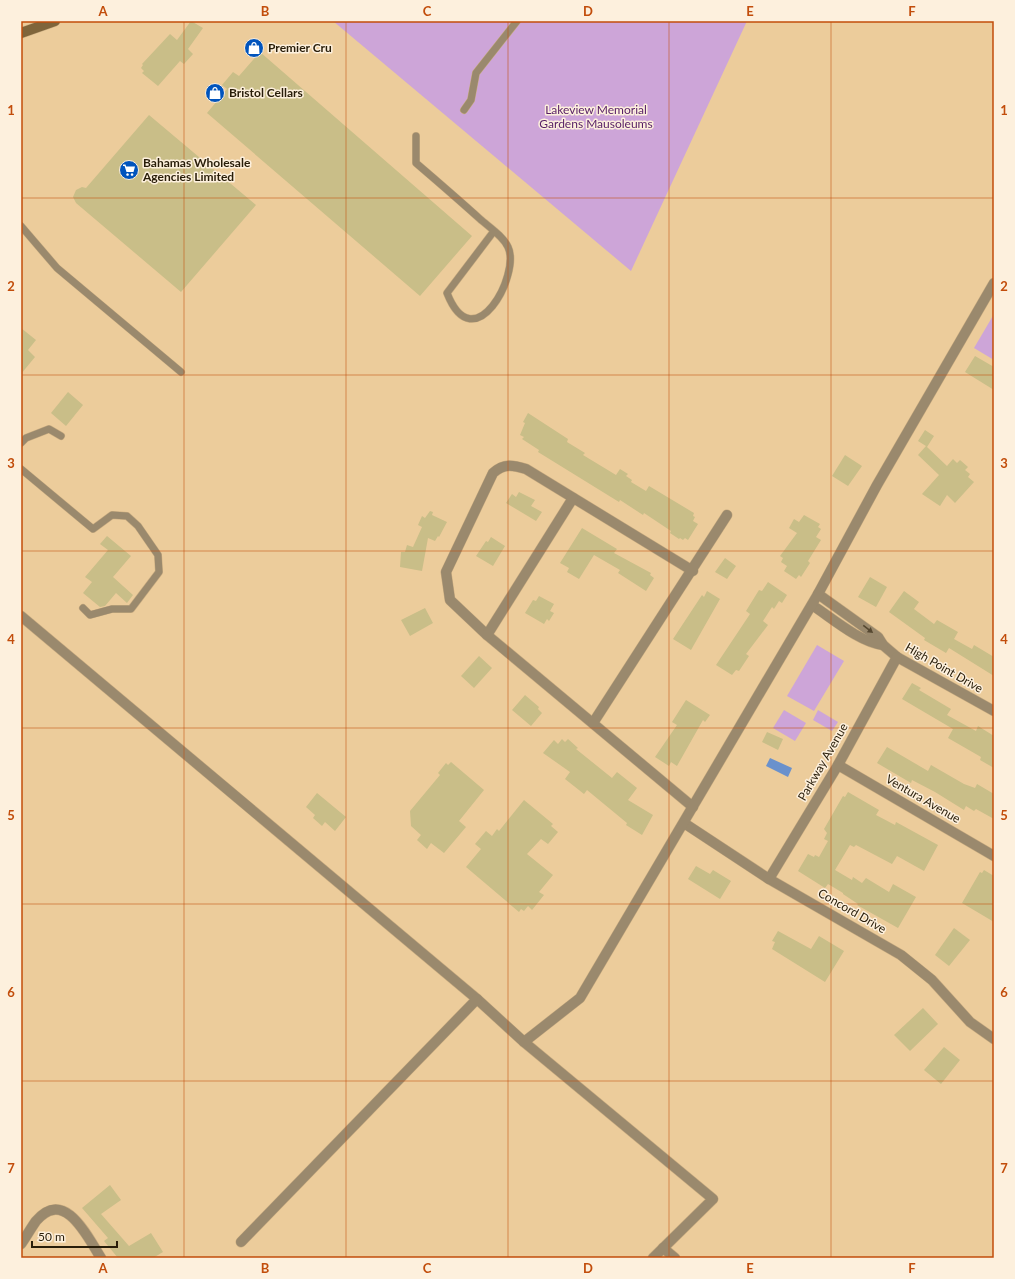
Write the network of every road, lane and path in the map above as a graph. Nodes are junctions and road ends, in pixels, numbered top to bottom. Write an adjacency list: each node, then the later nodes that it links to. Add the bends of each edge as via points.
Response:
1 (56, 21): 3 (main road)
2 (517, 21): 4 (lane, via 476,73 471,100)
3 (21, 33)
4 (464, 110)
5 (416, 136): 7 (lane, via 416,163)
6 (21, 226): 9 (lane, via 57,268)
7 (494, 231): 7 (lane, via 508,246 511,267 500,292 487,312 479,319 469,320 451,305 447,293)
8 (994, 283): 16 (street)
9 (181, 372)
10 (62, 436): 11 (lane, via 49,429 26,438)
11 (21, 443)
12 (21, 469): 18 (lane, via 93,529 112,515 127,516 138,526 158,555 159,572 130,609 112,609 90,615)
13 (573, 498): 15 (street); 20 (street); 20 (street, via 526,469 511,465 500,466 494,473 446,572 450,600)
14 (727, 515): 15 (street)
15 (693, 571): 24 (street)
16 (818, 594): 17 (street); 21 (street, High Point Drive, one-way to 21, via 878,637)
17 (812, 605): 21 (street, High Point Drive, via 862,638); 26 (street)
18 (83, 608)
19 (21, 616): 30 (street)
20 (487, 635): 24 (street)
21 (883, 645): 22 (street, High Point Drive)
22 (897, 657): 23 (street, High Point Drive); 25 (street, Parkway Avenue)
23 (994, 711)
24 (593, 723): 26 (street)
25 (838, 765): 28 (street, Ventura Avenue); 29 (street, Parkway Avenue)
26 (693, 807): 27 (street)
27 (684, 824): 29 (street, Concord Drive); 32 (street, via 580,998)
28 (994, 856)
29 (769, 879): 31 (street, Concord Drive, via 901,954 932,980 970,1022)
30 (477, 999): 32 (street); 33 (street)
31 (994, 1039)
32 (524, 1042): 35 (street, via 713,1199)
33 (241, 1242)
34 (21, 1244): 36 (street, via 37,1220 52,1211 62,1210 77,1220)
35 (663, 1248): 37 (street); 38 (street)
36 (102, 1258)
37 (653, 1258)
38 (675, 1258)

